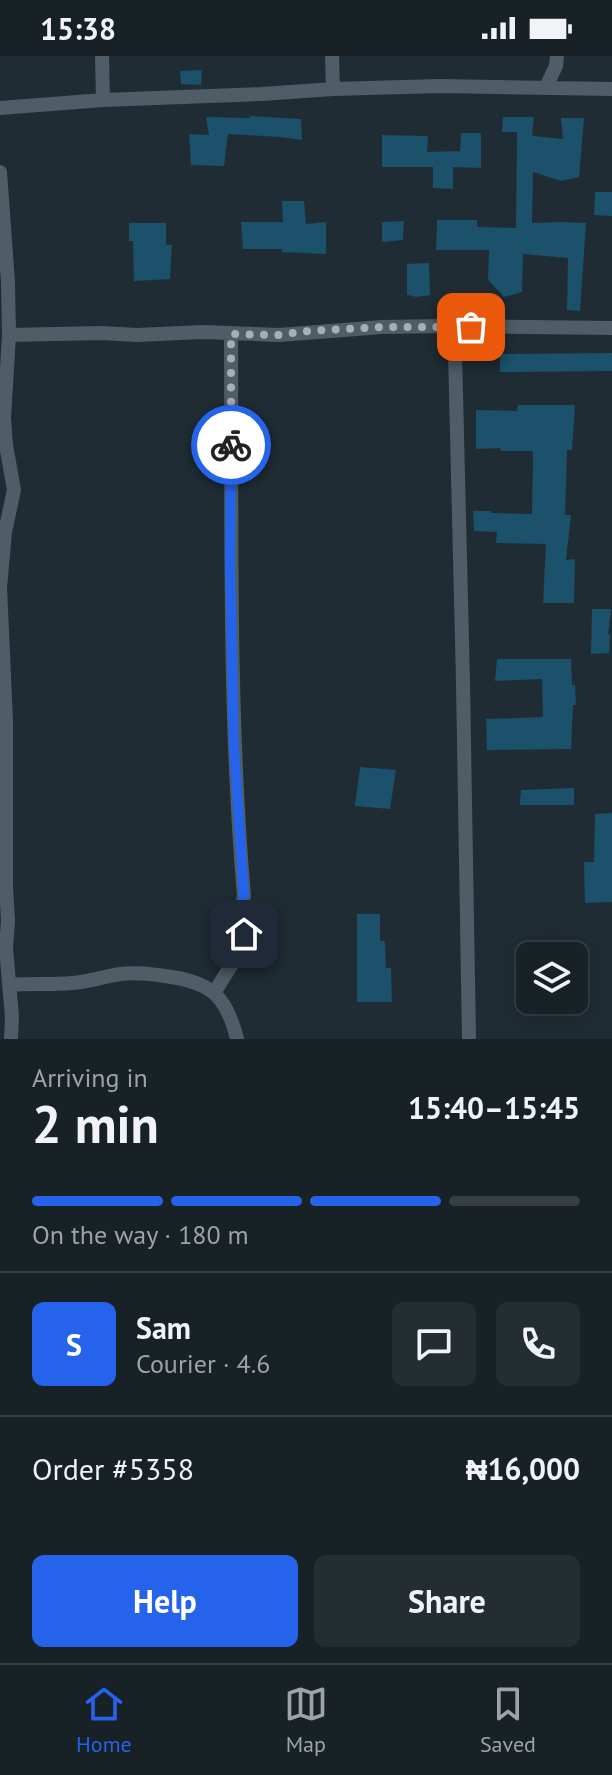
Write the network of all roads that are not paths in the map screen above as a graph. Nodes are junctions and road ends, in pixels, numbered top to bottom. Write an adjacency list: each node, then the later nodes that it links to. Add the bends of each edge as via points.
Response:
1 (102, 56): 7 (street)
2 (332, 56): 5 (street)
3 (557, 56): 4 (street)
4 (546, 87): 5 (street); 6 (street)
5 (333, 89): 7 (street)
6 (612, 89)
7 (103, 100): 8 (street)
8 (0, 108)
9 (0, 172): 13 (street)
10 (442, 326): 11 (street); 12 (street); 18 (street, via 455,352)
11 (612, 328)
12 (231, 334): 13 (street); 15 (street, via 230,563 244,896 239,917 244,941)
13 (9, 335): 14 (street, via 4,418 14,490 0,587)
14 (10, 985): 15 (street, via 144,973 199,983); 16 (street)
15 (214, 993): 17 (street, via 231,1016)
16 (11, 1039)
17 (237, 1039)
18 (469, 1039)

